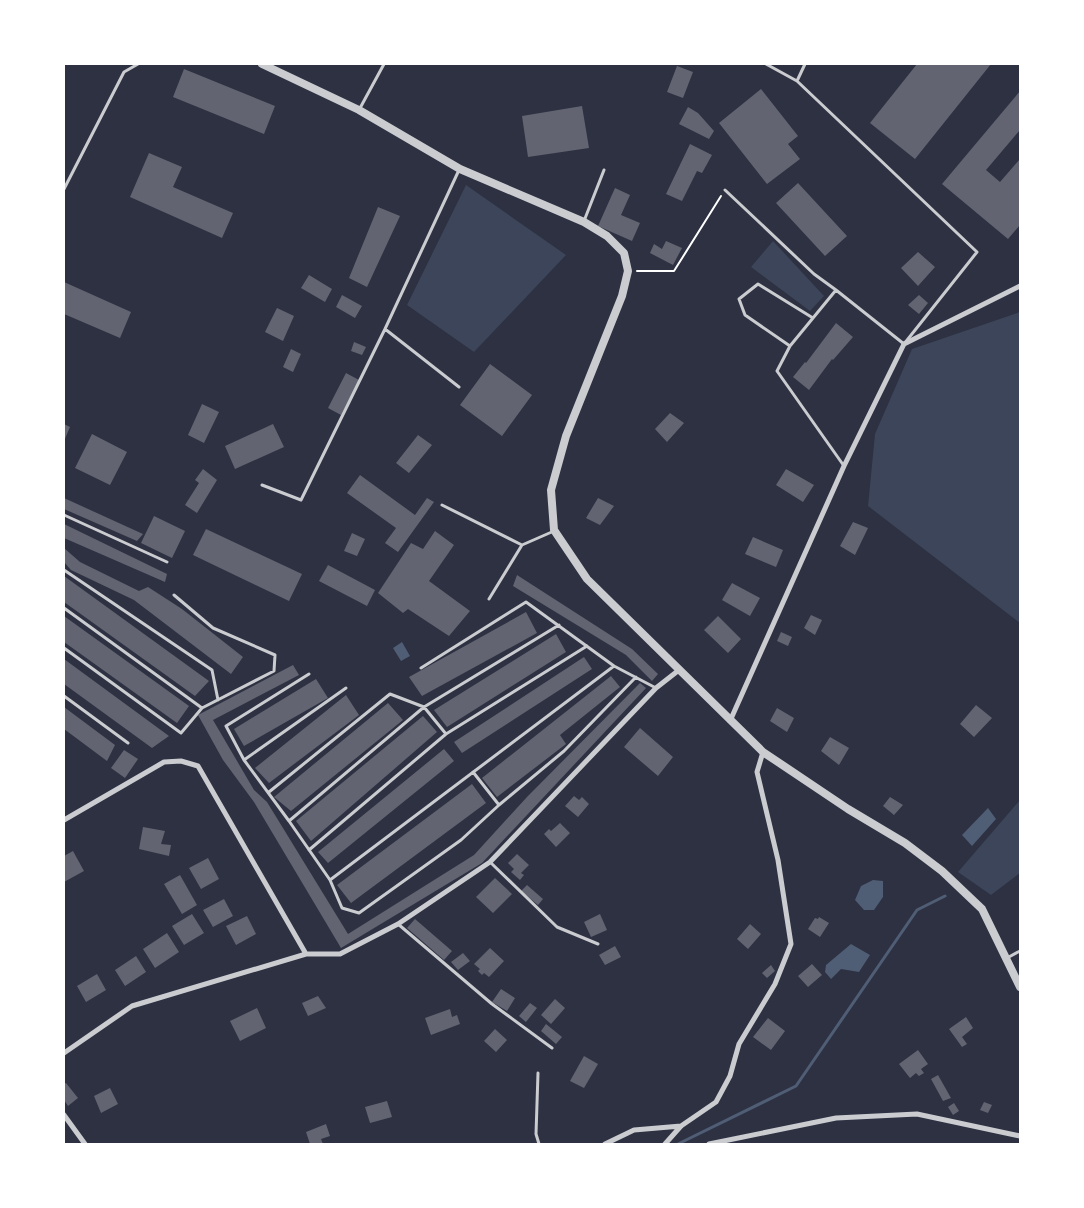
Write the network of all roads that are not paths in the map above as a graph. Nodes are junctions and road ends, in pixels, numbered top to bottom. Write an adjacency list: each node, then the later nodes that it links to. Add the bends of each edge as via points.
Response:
1 (138, 64): 10 (lane, via 124,72)
2 (262, 64): 7 (street)
3 (384, 64): 7 (lane)
4 (766, 64): 6 (lane)
5 (804, 64): 6 (lane)
6 (797, 81): 17 (lane, via 977,252)
7 (359, 110): 8 (street)
8 (460, 169): 12 (street); 16 (lane)
9 (604, 170): 12 (lane)
10 (64, 188)
11 (725, 190): 14 (lane, via 814,274)
12 (584, 222): 24 (street, via 607,236 624,253 628,270 622,296 566,436 551,490)
13 (1020, 286): 17 (street)
14 (836, 290): 15 (lane); 17 (lane)
15 (813, 318): 18 (lane); 18 (lane, via 758,284 739,299 744,315)
16 (386, 329): 19 (lane); 21 (lane, via 301,500)
17 (904, 344): 20 (street)
18 (790, 346): 20 (lane, via 777,371)
19 (459, 387)
20 (844, 466): 45 (street)
21 (262, 485)
22 (442, 505): 25 (lane)
23 (64, 515): 26 (lane)
24 (554, 530): 25 (lane); 36 (street, via 587,579)
25 (522, 546): 29 (lane)
26 (167, 562)
27 (64, 570): 42 (lane, via 212,670)
28 (174, 595): 42 (lane, via 213,628 275,656 274,671)
29 (489, 599)
30 (64, 608): 44 (lane)
31 (559, 626): 32 (lane); 35 (lane, via 526,602); 43 (lane)
32 (587, 646): 34 (lane); 46 (lane)
33 (64, 648): 44 (lane, via 181,733)
34 (614, 666): 38 (lane); 50 (lane)
35 (421, 668)
36 (679, 670): 40 (street); 45 (street)
37 (309, 674): 49 (lane, via 226,726)
38 (636, 677): 40 (lane); 52 (lane, via 564,752)
39 (346, 688): 49 (lane)
40 (656, 688): 56 (street)
41 (64, 696): 47 (lane)
42 (218, 700): 44 (lane)
43 (424, 707): 46 (lane); 51 (lane, via 390,694); 54 (lane)
44 (202, 708)
45 (730, 722): 48 (street)
46 (446, 734): 55 (lane)
47 (128, 743)
48 (763, 752): 62 (street, via 905,843 942,871 982,909); 68 (street, via 757,772 778,860 791,944 775,984 739,1044 730,1076 716,1102)
49 (244, 760): 51 (lane)
50 (473, 772): 52 (lane); 57 (lane)
51 (269, 792): 54 (lane)
52 (498, 805): 57 (lane, via 461,840 359,913 342,908)
53 (64, 820): 61 (street, via 164,762 181,761 198,766)
54 (289, 820): 55 (lane)
55 (309, 850): 57 (lane)
56 (490, 862): 58 (street); 59 (lane, via 557,927)
57 (330, 880)
58 (398, 924): 61 (street, via 340,954); 64 (lane, via 492,1004)
59 (598, 944)
60 (1020, 951): 62 (lane)
61 (306, 954): 65 (street, via 132,1006)
62 (1006, 958): 63 (street)
63 (1020, 987)
64 (552, 1048)
65 (64, 1052)
66 (538, 1073): 71 (lane, via 536,1134)
67 (64, 1115): 70 (street)
68 (681, 1126): 72 (street, via 634,1130); 73 (street)
69 (1020, 1136): 74 (street, via 917,1114 836,1118)
70 (85, 1144)
71 (539, 1144)
72 (605, 1144)
73 (665, 1144)
74 (709, 1144)

